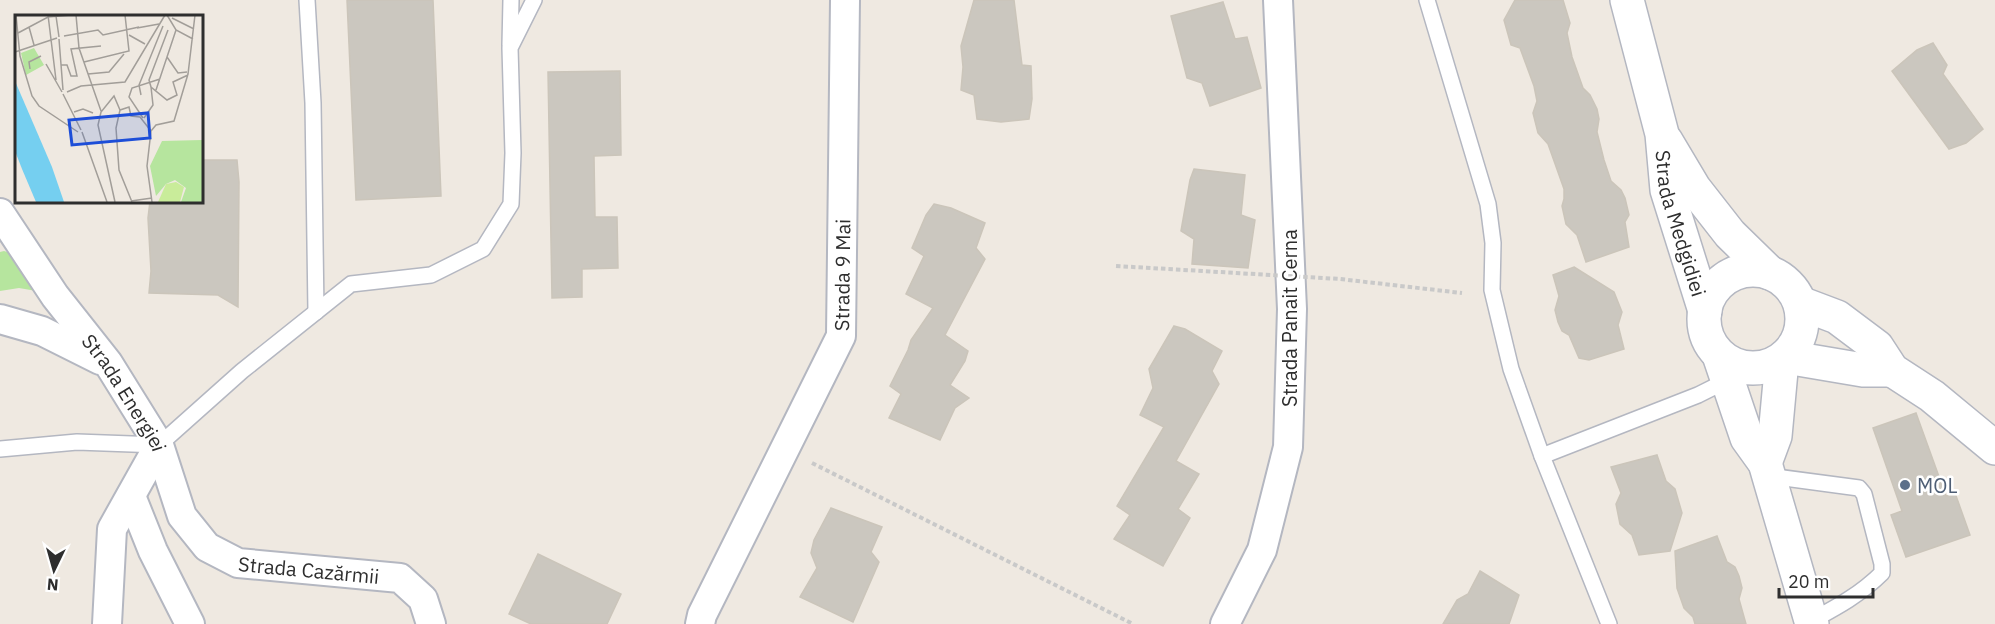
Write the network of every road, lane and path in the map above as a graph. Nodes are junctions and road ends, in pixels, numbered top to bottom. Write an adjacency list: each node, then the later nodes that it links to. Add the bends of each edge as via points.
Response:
1 (307, 0): 16 (lane, via 313,103)
2 (511, 0): 8 (lane)
3 (534, 0): 8 (lane)
4 (845, 0): 25 (street, Strada 9 Mai, via 841,336)
5 (1278, 0): 35 (street, Strada Panait Cerna, via 1293,309 1288,447 1262,550)
6 (1427, 0): 26 (lane, via 1488,204 1493,243 1492,290 1511,369)
7 (1627, 0): 9 (main road, Strada Medgidiei)
8 (510, 48): 16 (lane, via 511,204 483,249 431,275 351,284)
9 (1662, 134): 12 (main road, Strada Medgidiei, via 1695,188 1730,234); 15 (main road, Strada Medgidiei, via 1667,190)
10 (0, 213): 19 (street, Strada Energiei, via 55,296)
11 (1116, 266): 13 (path, bridge, via 1340,279)
12 (1770, 273): 14 (main road, via 1783,279); 15 (main road, via 1749,271 1728,277 1713,291)
13 (1462, 293)
14 (1800, 303): 18 (main road, via 1802,332); 21 (main road, via 1837,317 1877,347)
15 (1705, 311): 20 (main road, via 1706,334)
16 (316, 312): 22 (lane)
17 (0, 319): 19 (street, via 42,331)
18 (1784, 358): 20 (main road, via 1767,367); 21 (main road, via 1863,370); 27 (main road)
19 (108, 363): 22 (street, Strada Energiei)
20 (1733, 368): 26 (lane, via 1698,395); 27 (main road, via 1747,438)
21 (1892, 370): 23 (main road, via 1932,396)
22 (159, 445): 24 (lane, via 77,442); 28 (street, Strada Energiei); 32 (street, Strada Cazărmii, via 182,516 207,547 238,563 400,578 423,599)
23 (1995, 448)
24 (0, 449)
25 (784, 450): 33 (street, Strada 9 Mai); 34 (path)
26 (1542, 456): 36 (lane)
27 (1767, 470): 29 (main road); 29 (lane, via 1859,488 1864,494 1882,573 1845,603)
28 (131, 496): 30 (street, Strada Energiei, via 112,529); 31 (street, via 153,551)
29 (1811, 622)
30 (107, 624)
31 (190, 624)
32 (431, 624)
33 (700, 624)
34 (1133, 624)
35 (1225, 624)
36 (1609, 624)

